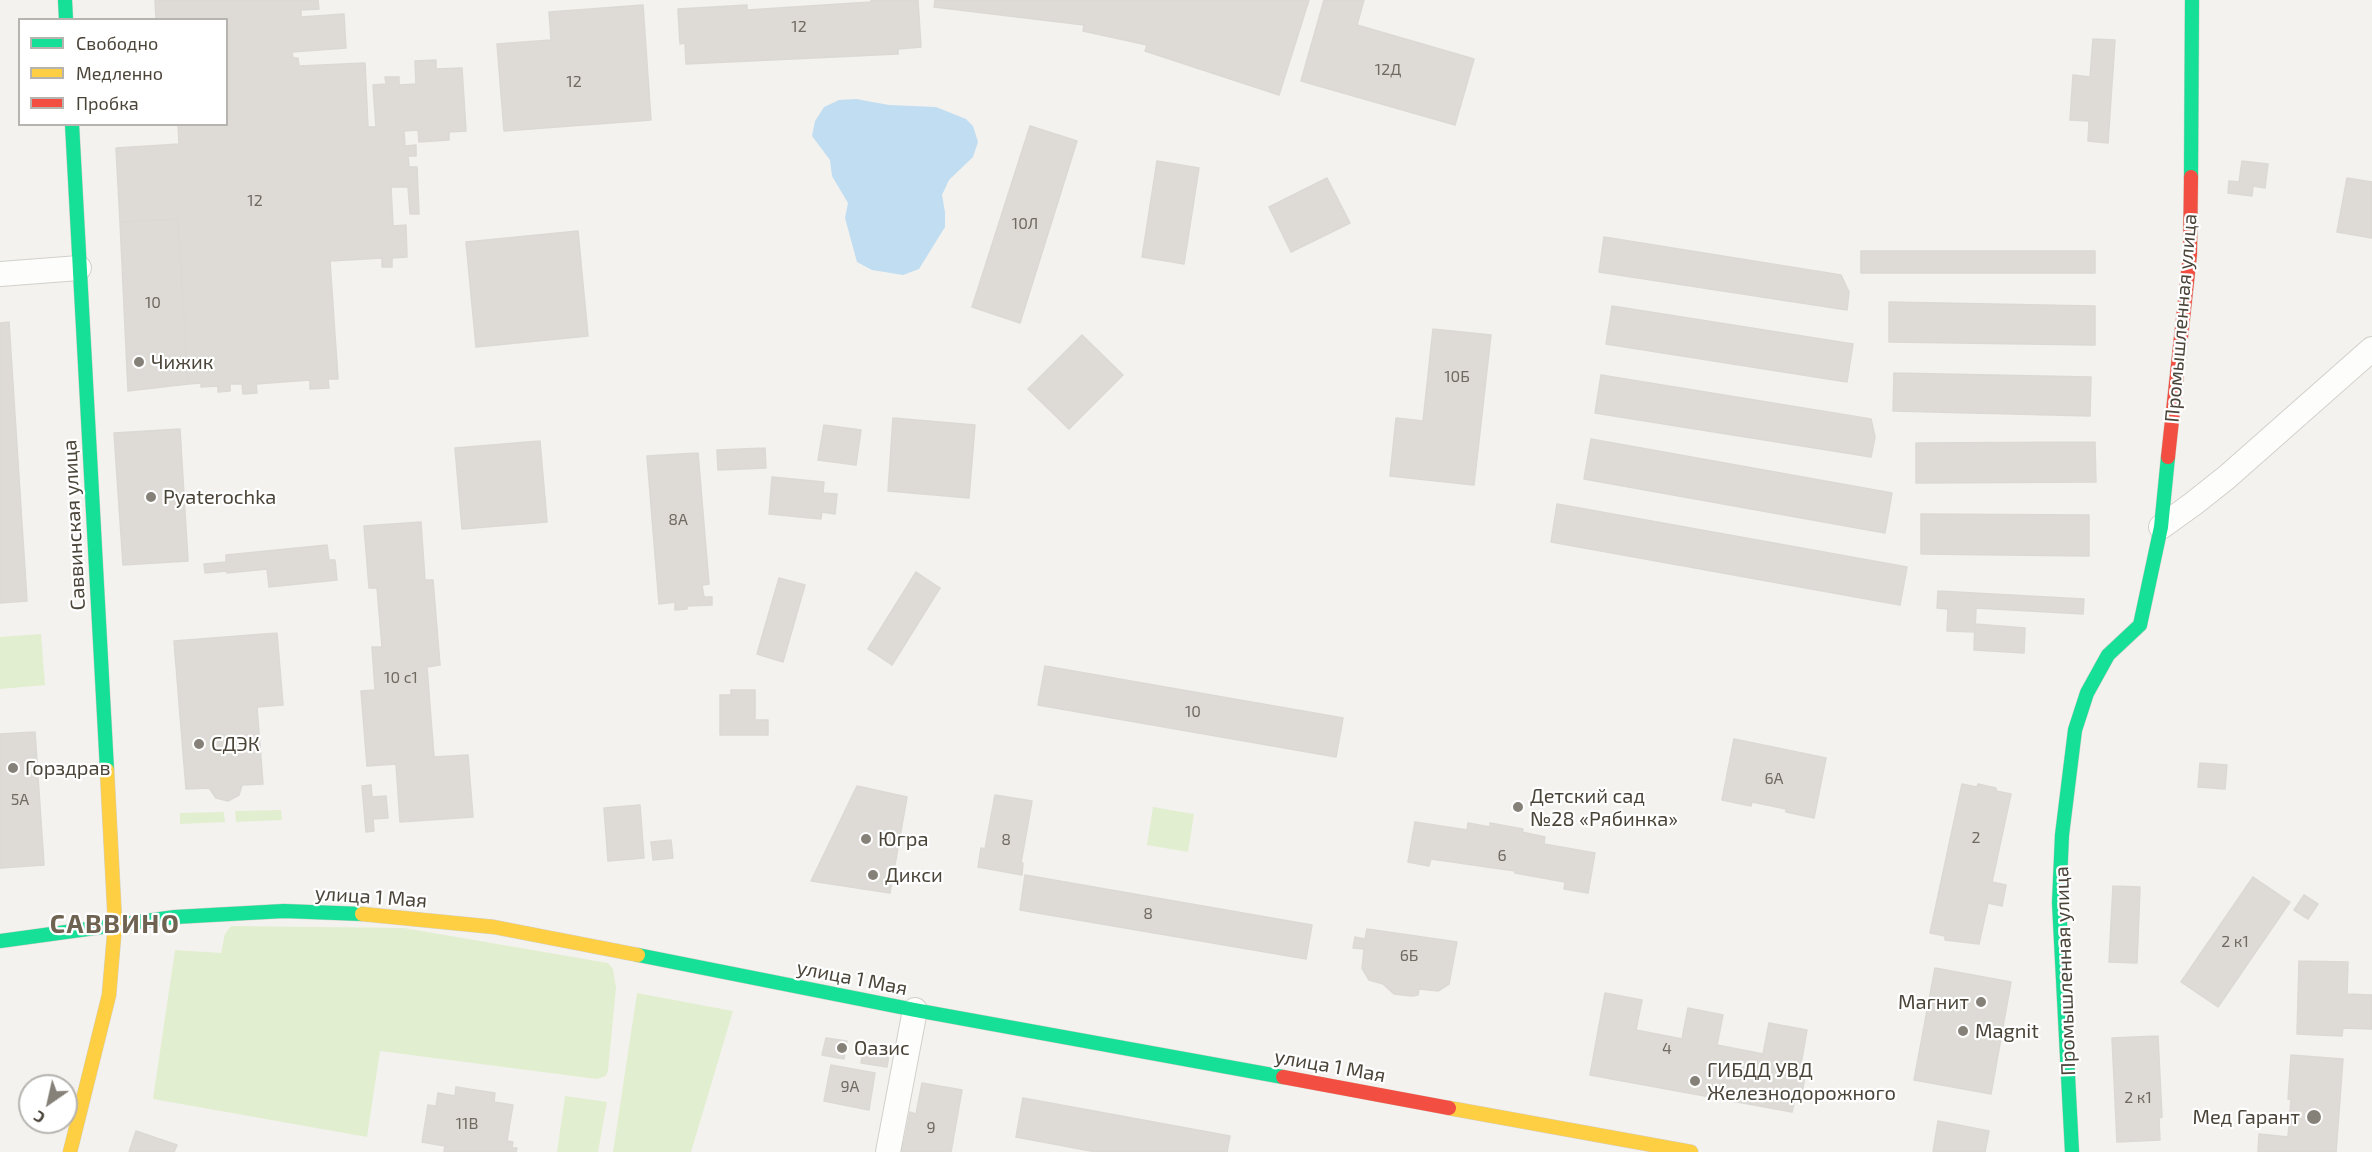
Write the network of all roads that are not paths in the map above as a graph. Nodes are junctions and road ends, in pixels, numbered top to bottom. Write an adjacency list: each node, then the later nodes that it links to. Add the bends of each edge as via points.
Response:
1 (65, 0): 3 (street)
2 (2192, 0): 8 (street, Промышленная улица, via 2190,254)
3 (66, 18)
4 (72, 126): 5 (street, Саввинская улица)
5 (80, 268): 6 (street); 9 (street, Саввинская улица)
6 (0, 274)
7 (2372, 349): 8 (street, via 2227,477)
8 (2161, 527): 15 (street, Промышленная улица, via 2140,625 2108,655 2096,674 2075,730 2062,835 2059,903)
9 (115, 924): 10 (street, улица 1 Мая); 11 (street, улица 1 Мая, via 284,911 351,913 494,927); 12 (street, Саввинская улица, via 109,995)
10 (0, 941)
11 (915, 1010): 13 (street); 14 (street, улица 1 Мая)
12 (70, 1152)
13 (888, 1152)
14 (1691, 1152)
15 (2072, 1152)

